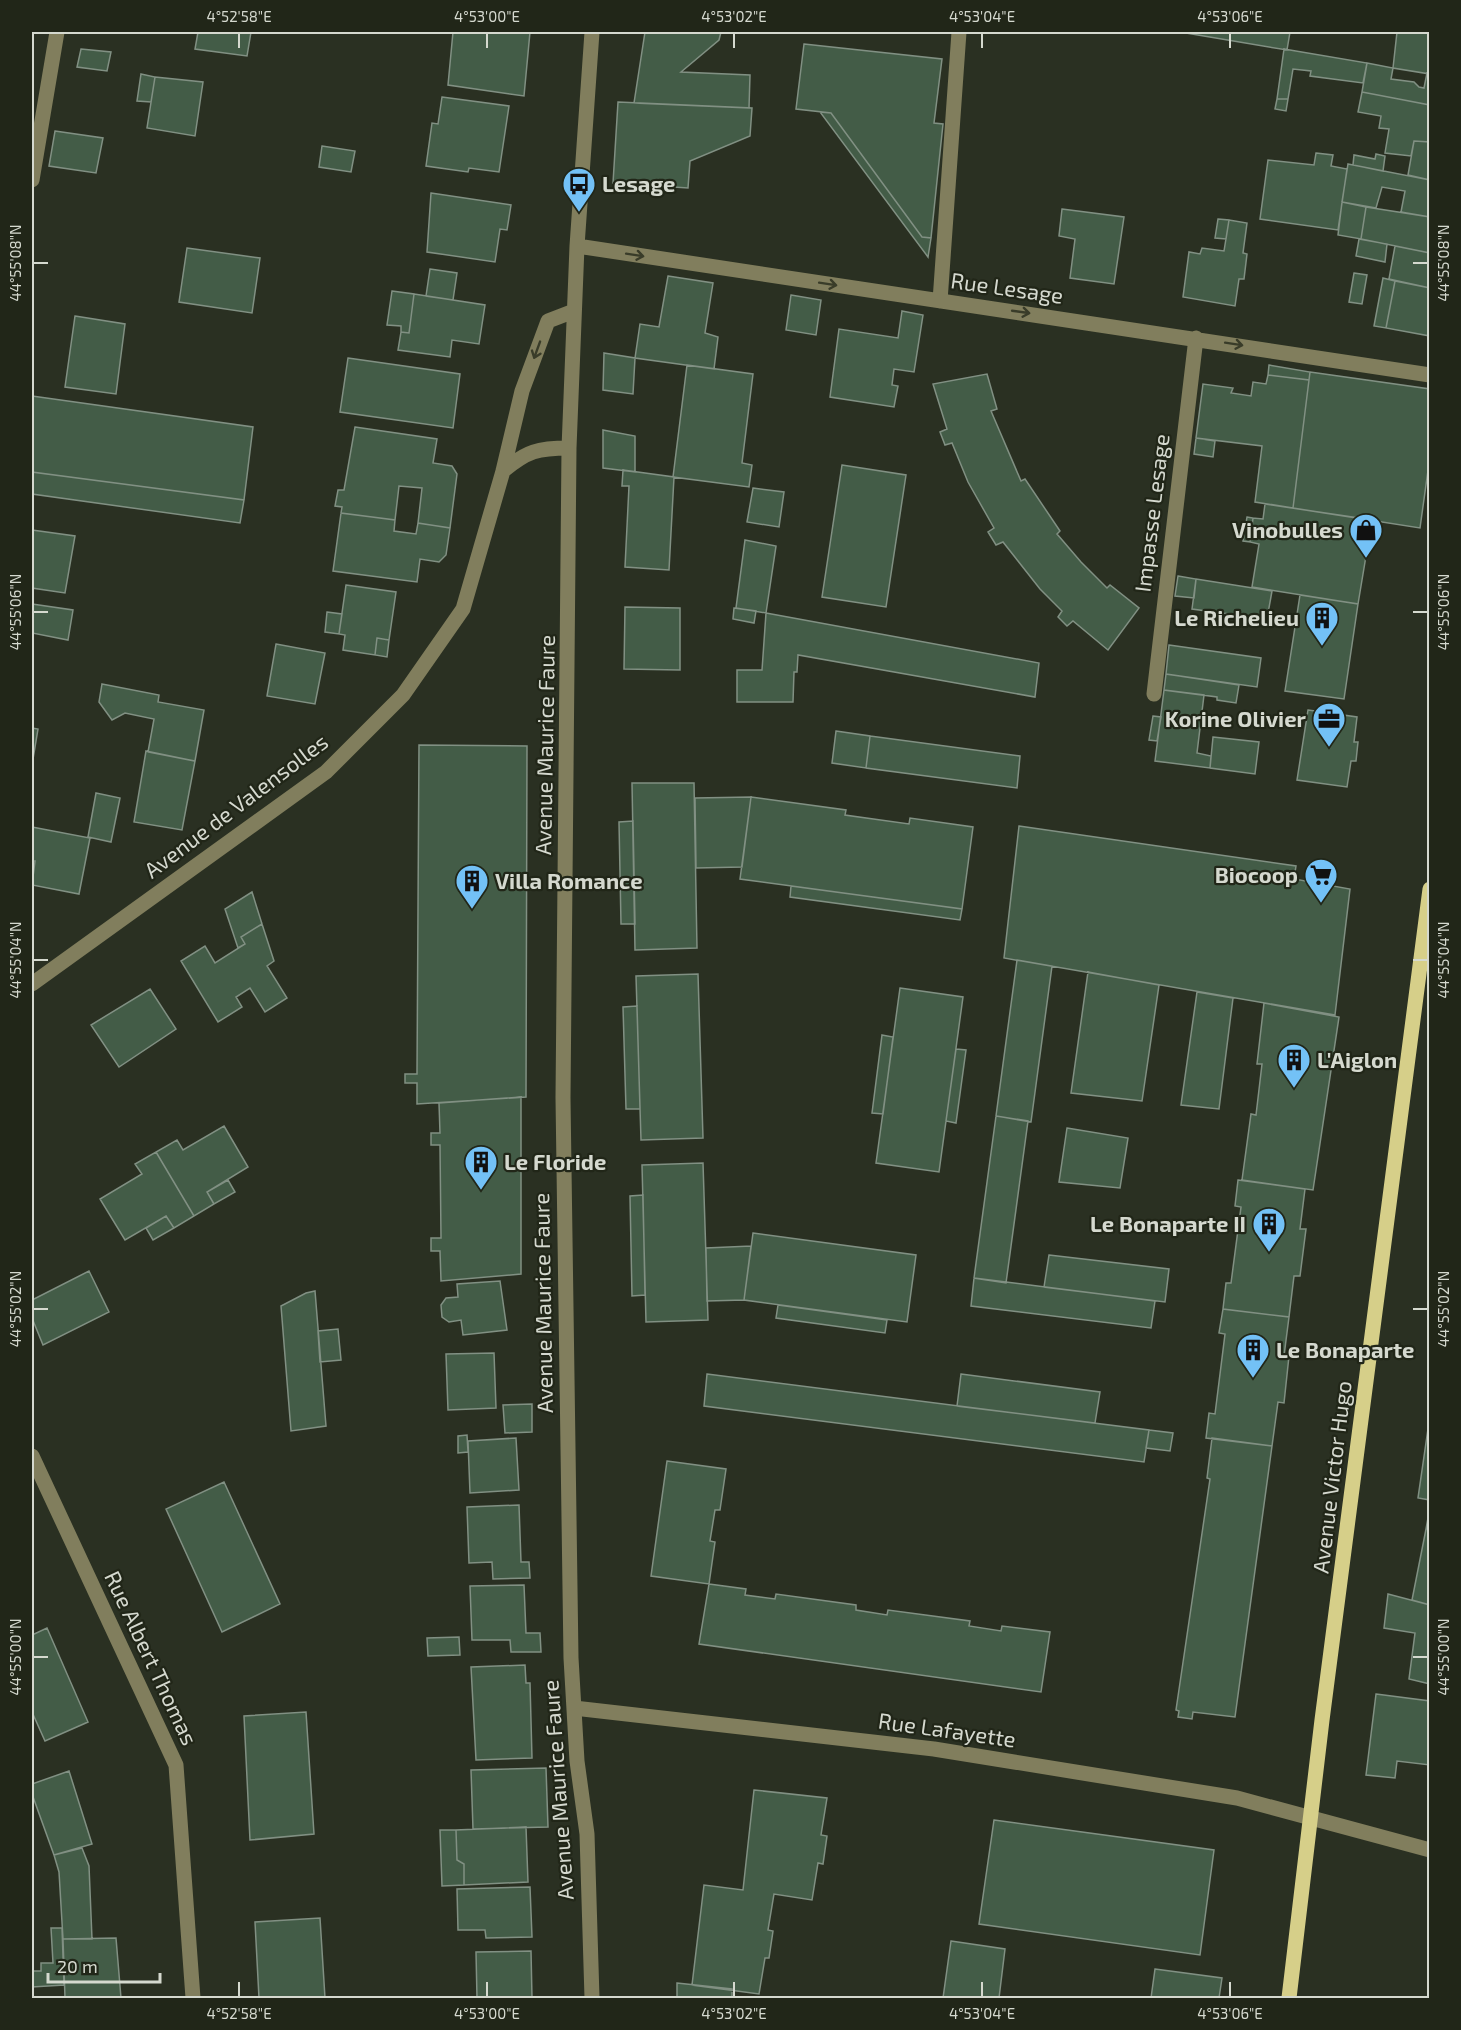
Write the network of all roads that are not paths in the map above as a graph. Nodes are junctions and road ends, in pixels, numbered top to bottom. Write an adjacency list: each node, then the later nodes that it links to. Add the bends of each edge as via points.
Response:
1 (57, 32): 4 (street)
2 (592, 32): 5 (street, Avenue Maurice Faure)
3 (959, 32): 6 (street)
4 (32, 180)
5 (577, 246): 6 (street, Rue Lesage, one-way to 6); 7 (street, Avenue Maurice Faure)
6 (940, 301): 8 (street, Rue Lesage, one-way to 8)
7 (574, 311): 10 (street, Avenue Maurice Faure); 11 (street, Avenue de Valensolles, one-way to 11, via 548,321 522,391)
8 (1196, 338): 9 (street, Rue Lesage, one-way to 9); 12 (street, Impasse Lesage)
9 (1430, 375)
10 (569, 448): 11 (street, via 523,454); 17 (street, Avenue Maurice Faure, via 563,1098)
11 (503, 471): 15 (street, Avenue de Valensolles, via 463,609 403,695 326,772)
12 (1154, 693)
13 (1430, 889): 14 (main road, Avenue Victor Hugo)
14 (1428, 908): 18 (main road, Avenue Victor Hugo)
15 (32, 984)
16 (32, 1456): 20 (street, Rue Albert Thomas, via 176,1764)
17 (574, 1708): 18 (street, Rue Lafayette, via 934,1749 1237,1798); 21 (street, Avenue Maurice Faure, via 587,1834)
18 (1311, 1818): 19 (street, Rue Lafayette); 22 (main road, Avenue Victor Hugo)
19 (1430, 1850)
20 (193, 1998)
21 (592, 1998)
22 (1289, 1998)

